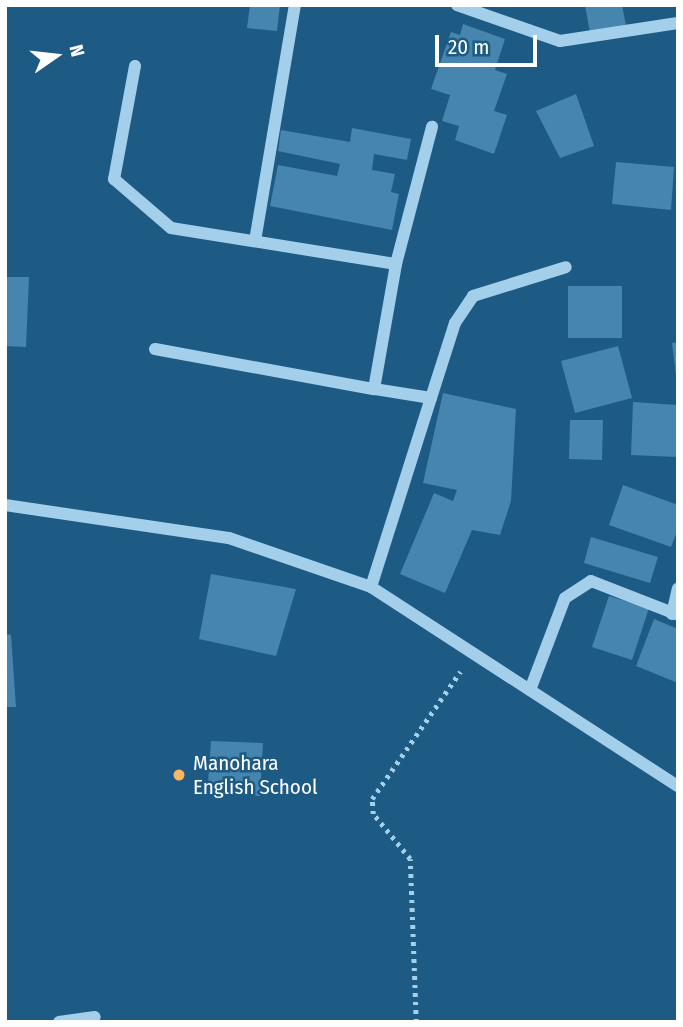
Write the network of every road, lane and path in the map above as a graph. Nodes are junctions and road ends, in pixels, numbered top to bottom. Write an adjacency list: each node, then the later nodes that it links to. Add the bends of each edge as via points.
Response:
1 (295, 5): 6 (street)
2 (457, 5): 3 (street, via 560,41)
3 (678, 23)
4 (135, 66): 6 (street, via 114,179 171,228)
5 (432, 127): 7 (street)
6 (254, 241): 7 (street)
7 (396, 264): 10 (street)
8 (566, 267): 11 (street, via 473,296 455,323)
9 (155, 348): 10 (street)
10 (374, 389): 11 (street)
11 (431, 398): 13 (street)
12 (5, 505): 13 (street, via 229,538)
13 (371, 587): 16 (street)
14 (678, 589): 15 (street)
15 (675, 615): 17 (street, via 592,580 565,598)
16 (476, 653): 17 (street); 21 (path, via 372,799 373,814 410,859)
17 (530, 690): 18 (street)
18 (678, 786)
19 (95, 1017): 20 (street)
20 (59, 1022)
21 (416, 1022)

